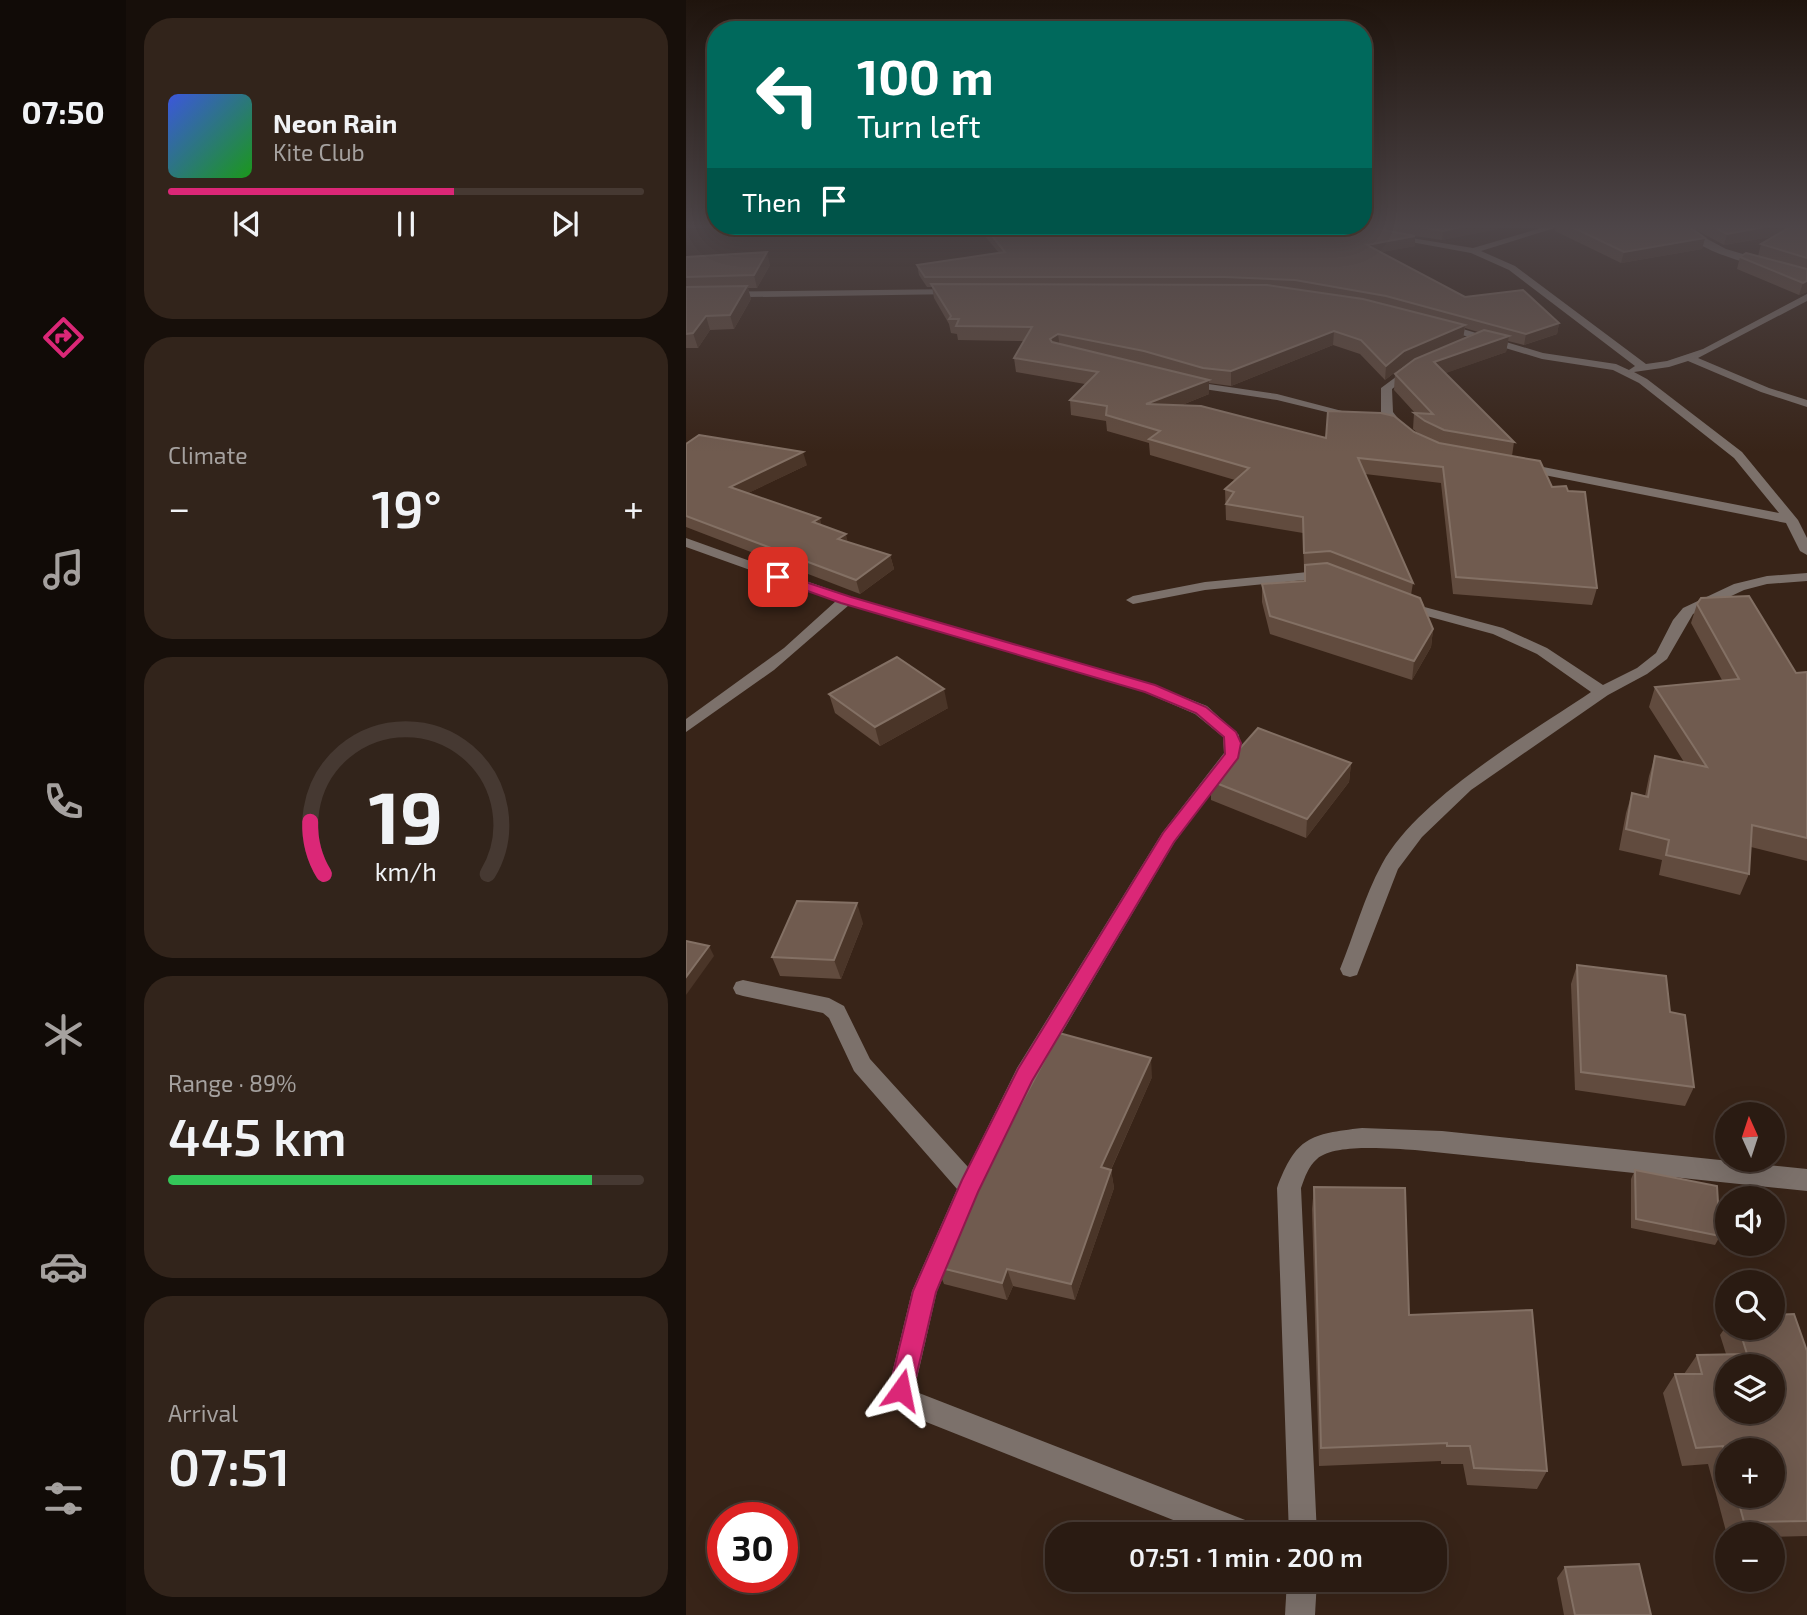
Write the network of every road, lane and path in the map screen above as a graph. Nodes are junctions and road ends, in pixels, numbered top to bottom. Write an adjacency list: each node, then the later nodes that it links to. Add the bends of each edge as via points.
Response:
1 (1556, 301): 8 (street)
2 (1799, 301): 6 (street)
3 (1425, 321): 4 (street)
4 (1482, 338): 5 (street); 9 (street, via 1542,356)
5 (1462, 347)
6 (1690, 358): 8 (street); 11 (street)
7 (1419, 365): 12 (street, via 1386,388 1387,412)
8 (1645, 368): 9 (street)
9 (1623, 370): 15 (street, via 1738,456)
10 (1176, 382): 12 (street, via 1277,397)
11 (1807, 404)
12 (1397, 426): 13 (street)
13 (1418, 444)
14 (1506, 464): 15 (street)
15 (1791, 520): 17 (street)
16 (686, 542): 21 (street)
17 (1807, 551)
18 (1807, 577): 23 (street, via 1739,587 1688,611 1662,656)
19 (1339, 579): 22 (street, via 1328,574 1261,579)
20 (1384, 597): 23 (street, via 1498,631 1542,651)
21 (846, 600): 24 (street, via 741,688); 28 (street, via 1150,689 1201,710 1231,735 1234,743 1232,754 1168,838 1025,1075)
22 (1133, 600)
23 (1602, 692): 25 (street, via 1465,786 1416,833 1390,866)
24 (686, 727)
25 (1350, 969)
26 (743, 988): 28 (street, via 830,1006 837,1012 862,1065)
27 (1807, 1180): 30 (street, via 1371,1138 1316,1147 1299,1162 1290,1188)
28 (970, 1187): 29 (street, via 925,1291 901,1390 904,1397 909,1403)
29 (1215, 1522)
30 (1303, 1522)
31 (1301, 1592): 32 (street)
32 (1300, 1615)

